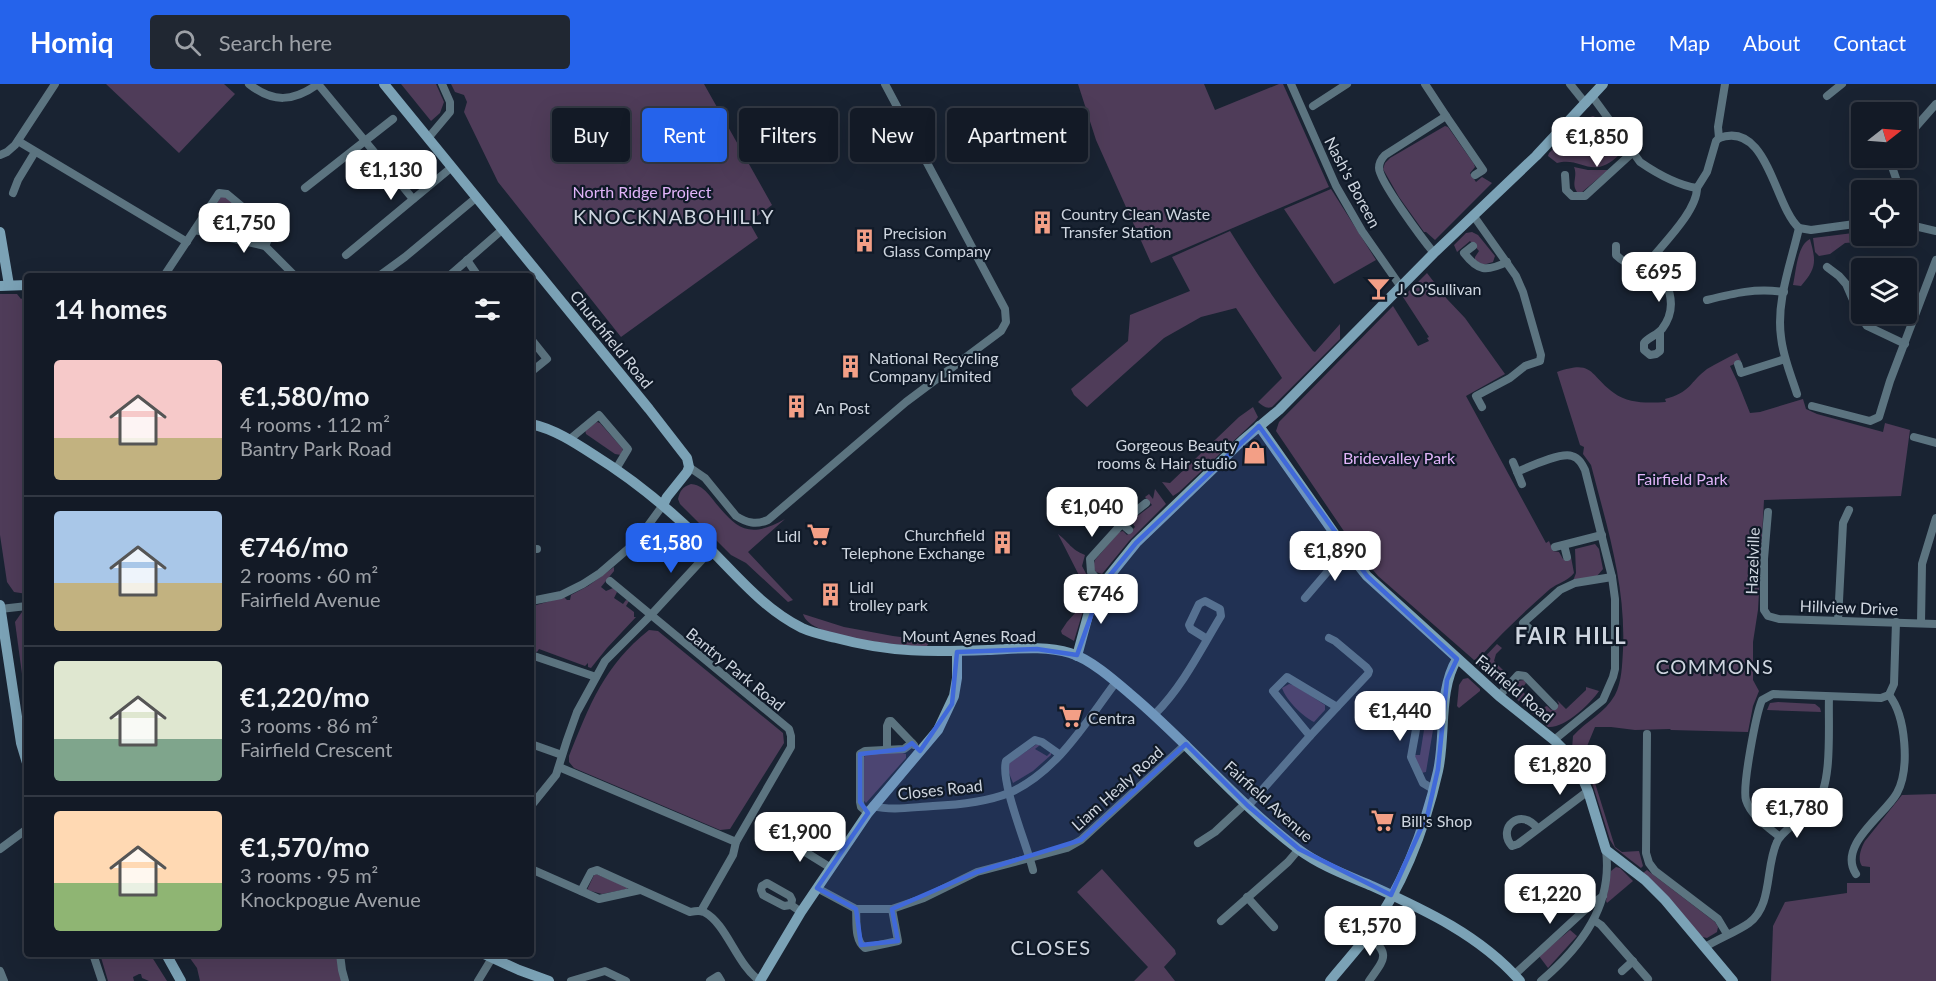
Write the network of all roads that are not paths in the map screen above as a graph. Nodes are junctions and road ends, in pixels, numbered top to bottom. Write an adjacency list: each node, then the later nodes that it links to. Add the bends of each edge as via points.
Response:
1 (55, 84): 23 (street)
2 (249, 84): 22 (street, via 267,96 281,98 306,93 318,84)
3 (384, 84): 20 (street, Churchfield Road)
4 (442, 84): 20 (street, via 450,112)
5 (885, 84): 79 (street, via 1005,309 1006,322 1001,331 906,402 768,520 754,523 736,516 705,478)
6 (1291, 84): 61 (street, Nash's Boreen, via 1336,186)
7 (1347, 84): 16 (street)
8 (1425, 84): 17 (street)
9 (1570, 84): 14 (street)
10 (1603, 84): 14 (street)
11 (1723, 84): 21 (street)
12 (1842, 84): 13 (street)
13 (1827, 96)
14 (1589, 100): 25 (street, via 1606,113); 35 (street)
15 (1936, 104): 19 (street)
16 (1313, 106)
17 (1446, 117): 28 (street, via 1483,170); 47 (street, via 1385,155 1379,167 1382,178)
18 (393, 119): 22 (street)
19 (1917, 126)
20 (429, 137): 27 (street, Churchfield Road)
21 (1719, 138): 31 (street, via 1704,179); 38 (street, via 1740,138 1759,152 1785,211)
22 (364, 140): 30 (street); 34 (street)
23 (18, 141): 24 (street); 26 (street)
24 (35, 152): 32 (street); 43 (street)
25 (1632, 153): 29 (street, via 1585,196 1572,196 1566,190); 31 (street, via 1650,169)
26 (0, 155)
27 (452, 167): 33 (street, Churchfield Road); 34 (street)
28 (1475, 175)
29 (1565, 175)
30 (304, 188)
31 (1696, 188): 49 (street, via 1696,199 1682,222)
32 (13, 193)
33 (477, 197): 39 (street, Churchfield Road); 56 (street)
34 (413, 199): 48 (street)
35 (1473, 215): 47 (street); 52 (street)
36 (1851, 225): 38 (street)
37 (1917, 226): 41 (street)
38 (1799, 228): 62 (street)
39 (503, 229): 50 (street); 79 (street, Churchfield Road, via 649,409 687,458)
40 (195, 230): 43 (street); 44 (street); 44 (street, via 219,193 224,192 269,229)
41 (1936, 231)
42 (0, 232): 60 (street)
43 (187, 243): 54 (street)
44 (265, 246): 55 (street)
45 (1473, 246): 52 (street, via 1464,253 1478,267 1497,267)
46 (1616, 246): 49 (street, via 1616,255 1624,263 1632,265)
47 (1434, 253): 61 (street)
48 (346, 255)
49 (1652, 258): 64 (street, via 1672,300)
50 (467, 261): 57 (street); 58 (street)
51 (1936, 261): 66 (street)
52 (1507, 262): 72 (street, via 1523,292 1541,358 1476,396)
53 (1827, 267): 66 (street, via 1847,285 1867,326)
54 (166, 273)
55 (292, 273)
56 (383, 273)
57 (453, 273)
58 (476, 273)
59 (24, 285): 60 (street)
60 (4, 286)
61 (1401, 287): 74 (street)
62 (1784, 292): 63 (street, via 1743,291); 67 (street, via 1780,328)
63 (1707, 300)
64 (1660, 332)
65 (534, 343): 69 (street, via 547,359)
66 (1905, 344): 71 (street, via 1881,414 1873,420)
67 (1785, 359): 68 (street, via 1741,373); 70 (street)
68 (1738, 364)
69 (534, 370)
70 (1797, 394)
71 (1812, 406)
72 (1482, 407)
73 (534, 424): 76 (street, Mount Agnes Road)
74 (1259, 426): 95 (street, Fairfield Road); 99 (street, via 1144,536)
75 (1914, 437): 77 (street)
76 (570, 439): 80 (street, Mount Agnes Road); 80 (street, via 598,415 628,449)
77 (1936, 443)
78 (1513, 462): 81 (street)
79 (689, 467): 84 (street)
80 (616, 469): 84 (street, Mount Agnes Road)
81 (1517, 472): 82 (street); 91 (street, via 1565,456 1580,461)
82 (1522, 484)
83 (1146, 503): 88 (street)
84 (661, 504): 94 (street, Mount Agnes Road); 101 (street, via 636,542 600,573 561,595)
85 (1849, 510): 106 (street, via 1843,523)
86 (1768, 512): 104 (street, Hazelville)
87 (1936, 518): 90 (street)
88 (1122, 524): 89 (street); 99 (street, via 1090,560 1091,572)
89 (1130, 530)
90 (1934, 533): 108 (street, via 1922,564)
91 (1602, 534): 92 (street); 97 (street)
92 (1564, 545): 93 (street); 96 (street)
93 (1555, 547)
94 (711, 550): 105 (street); 113 (street, Mount Agnes Road, via 762,602 802,628 888,649)
95 (1346, 550): 100 (street); 116 (street, Fairfield Road, via 1377,587)
96 (1567, 557)
97 (1612, 577): 110 (street, via 1575,583 1560,590 1523,623); 128 (street, via 1613,677 1597,706)
98 (610, 581): 105 (street)
99 (1102, 585): 115 (street, via 1090,608)
100 (1305, 598)
101 (534, 600)
102 (24, 606): 103 (street)
103 (0, 608): 134 (street)
104 (1764, 610): 106 (street, Hillview Drive, via 1768,616 1779,619)
105 (650, 616): 117 (street, via 605,661); 148 (street, Bantry Park Road, via 791,733 789,751)
106 (1838, 620): 107 (street, Hillview Drive)
107 (1896, 622): 108 (street, Hillview Drive); 119 (street, via 1894,684)
108 (1921, 623): 109 (street, Hillview Drive)
109 (1936, 624)
110 (1533, 632)
111 (1329, 638): 124 (street, via 1369,671)
112 (1207, 639): 112 (street, via 1189,625 1205,601 1220,609 1221,614); 125 (street, via 1177,689)
113 (957, 652): 115 (street, Mount Agnes Road, via 1037,649); 133 (street, via 952,704)
114 (534, 656): 117 (street)
115 (1077, 656): 118 (street, Fairfield Avenue)
116 (1457, 659): 120 (street, Fairfield Road); 122 (street, via 1447,680)
117 (596, 676): 136 (street, via 577,712)
118 (1116, 682): 125 (street, Fairfield Avenue); 135 (street, Closes Road)
119 (1889, 695): 121 (street); 157 (street, via 1902,726 1901,781 1897,794 1855,846)
120 (1499, 696): 123 (street, via 1518,675 1525,676); 128 (street, Fairfield Road)
121 (1829, 697): 146 (street, via 1825,788 1816,805); 146 (street, via 1773,694 1760,705 1745,798 1753,814)
122 (1445, 705): 138 (street); 138 (street, via 1432,710 1417,724 1411,757 1423,783)
123 (1554, 706)
124 (1337, 707): 127 (street); 127 (street, via 1287,677 1273,691)
125 (1155, 714): 130 (street, Fairfield Avenue)
126 (1647, 734): 173 (street, via 1648,864 1719,920)
127 (1310, 736): 142 (street)
128 (1554, 740): 139 (street, Fairfield Road, via 1576,763)
129 (912, 743): 132 (street); 132 (street, via 891,720 887,726); 133 (street)
130 (1186, 744): 142 (street, Fairfield Avenue); 153 (street, Liam Healy Road, via 1081,840)
131 (534, 745): 136 (street)
132 (887, 749): 143 (street, via 865,751 859,756 861,807)
133 (920, 752): 143 (street)
134 (24, 753)
135 (1059, 754): 140 (street, Closes Road, via 1039,774); 140 (street, Closes Road, via 1035,740 1006,761)
136 (562, 755): 137 (street)
137 (559, 768): 141 (street); 148 (street)
138 (1433, 789): 161 (street, via 1428,813)
139 (1588, 791): 144 (street); 152 (street, Fairfield Road)
140 (1009, 792): 143 (street, Closes Road, via 944,805); 153 (street, Closes Road)
141 (534, 803)
142 (1246, 805): 149 (street); 151 (street, Fairfield Avenue)
143 (871, 809): 154 (street)
144 (1538, 829)
145 (24, 831): 150 (street)
146 (1780, 837): 173 (street, via 1758,913 1749,923)
147 (791, 840): 154 (street)
148 (736, 842): 167 (street, Bantry Park Road, via 733,855)
149 (1198, 843)
150 (0, 849)
151 (1299, 849): 161 (street, Fairfield Avenue, via 1336,872); 163 (street)
152 (1606, 850): 162 (street, via 1608,871); 174 (street, via 1651,887)
153 (1030, 858): 156 (street); 166 (street, Liam Healy Road, via 977,872)
154 (831, 868): 158 (street)
155 (534, 870): 160 (street)
156 (1033, 870)
157 (1856, 874)
158 (817, 888): 165 (street, Liam Healy Road); 168 (street)
159 (640, 890): 160 (street, via 599,899); 160 (street, via 597,870 591,872); 167 (street, via 690,912)
160 (581, 891)
161 (1391, 895): 172 (street); 183 (street, Fairfield Avenue, via 1463,933 1495,955)
162 (1603, 896): 170 (street); 183 (street)
163 (1247, 897): 169 (street); 171 (street)
164 (791, 905): 168 (street)
165 (856, 909): 166 (street, Liam Healy Road); 166 (street, via 858,939 865,948 898,941)
166 (892, 909)
167 (701, 911): 195 (street, via 713,919 748,971)
168 (801, 912): 195 (street)
169 (1221, 921)
170 (1595, 921): 180 (street); 198 (street)
171 (1274, 927)
172 (1368, 934): 196 (street); 197 (street, via 1382,948 1384,956)
173 (1727, 934): 174 (street)
174 (1706, 947): 199 (street)
175 (94, 957): 187 (street)
176 (168, 957): 188 (street)
177 (340, 957): 189 (street)
178 (488, 957): 190 (street)
179 (490, 957): 185 (street)
180 (1633, 961): 182 (street); 184 (street)
181 (0, 971): 186 (street)
182 (1622, 971)
183 (1517, 978)
184 (1648, 979)
185 (541, 980)
186 (4, 981)
187 (102, 981)
188 (181, 981)
189 (345, 981)
190 (478, 981)
191 (571, 981): 192 (street, via 605,971)
192 (626, 981)
193 (710, 981): 194 (street, via 718,976)
194 (721, 981)
195 (760, 981)
196 (1330, 981)
197 (1369, 981)
198 (1541, 981)
199 (1733, 981)

